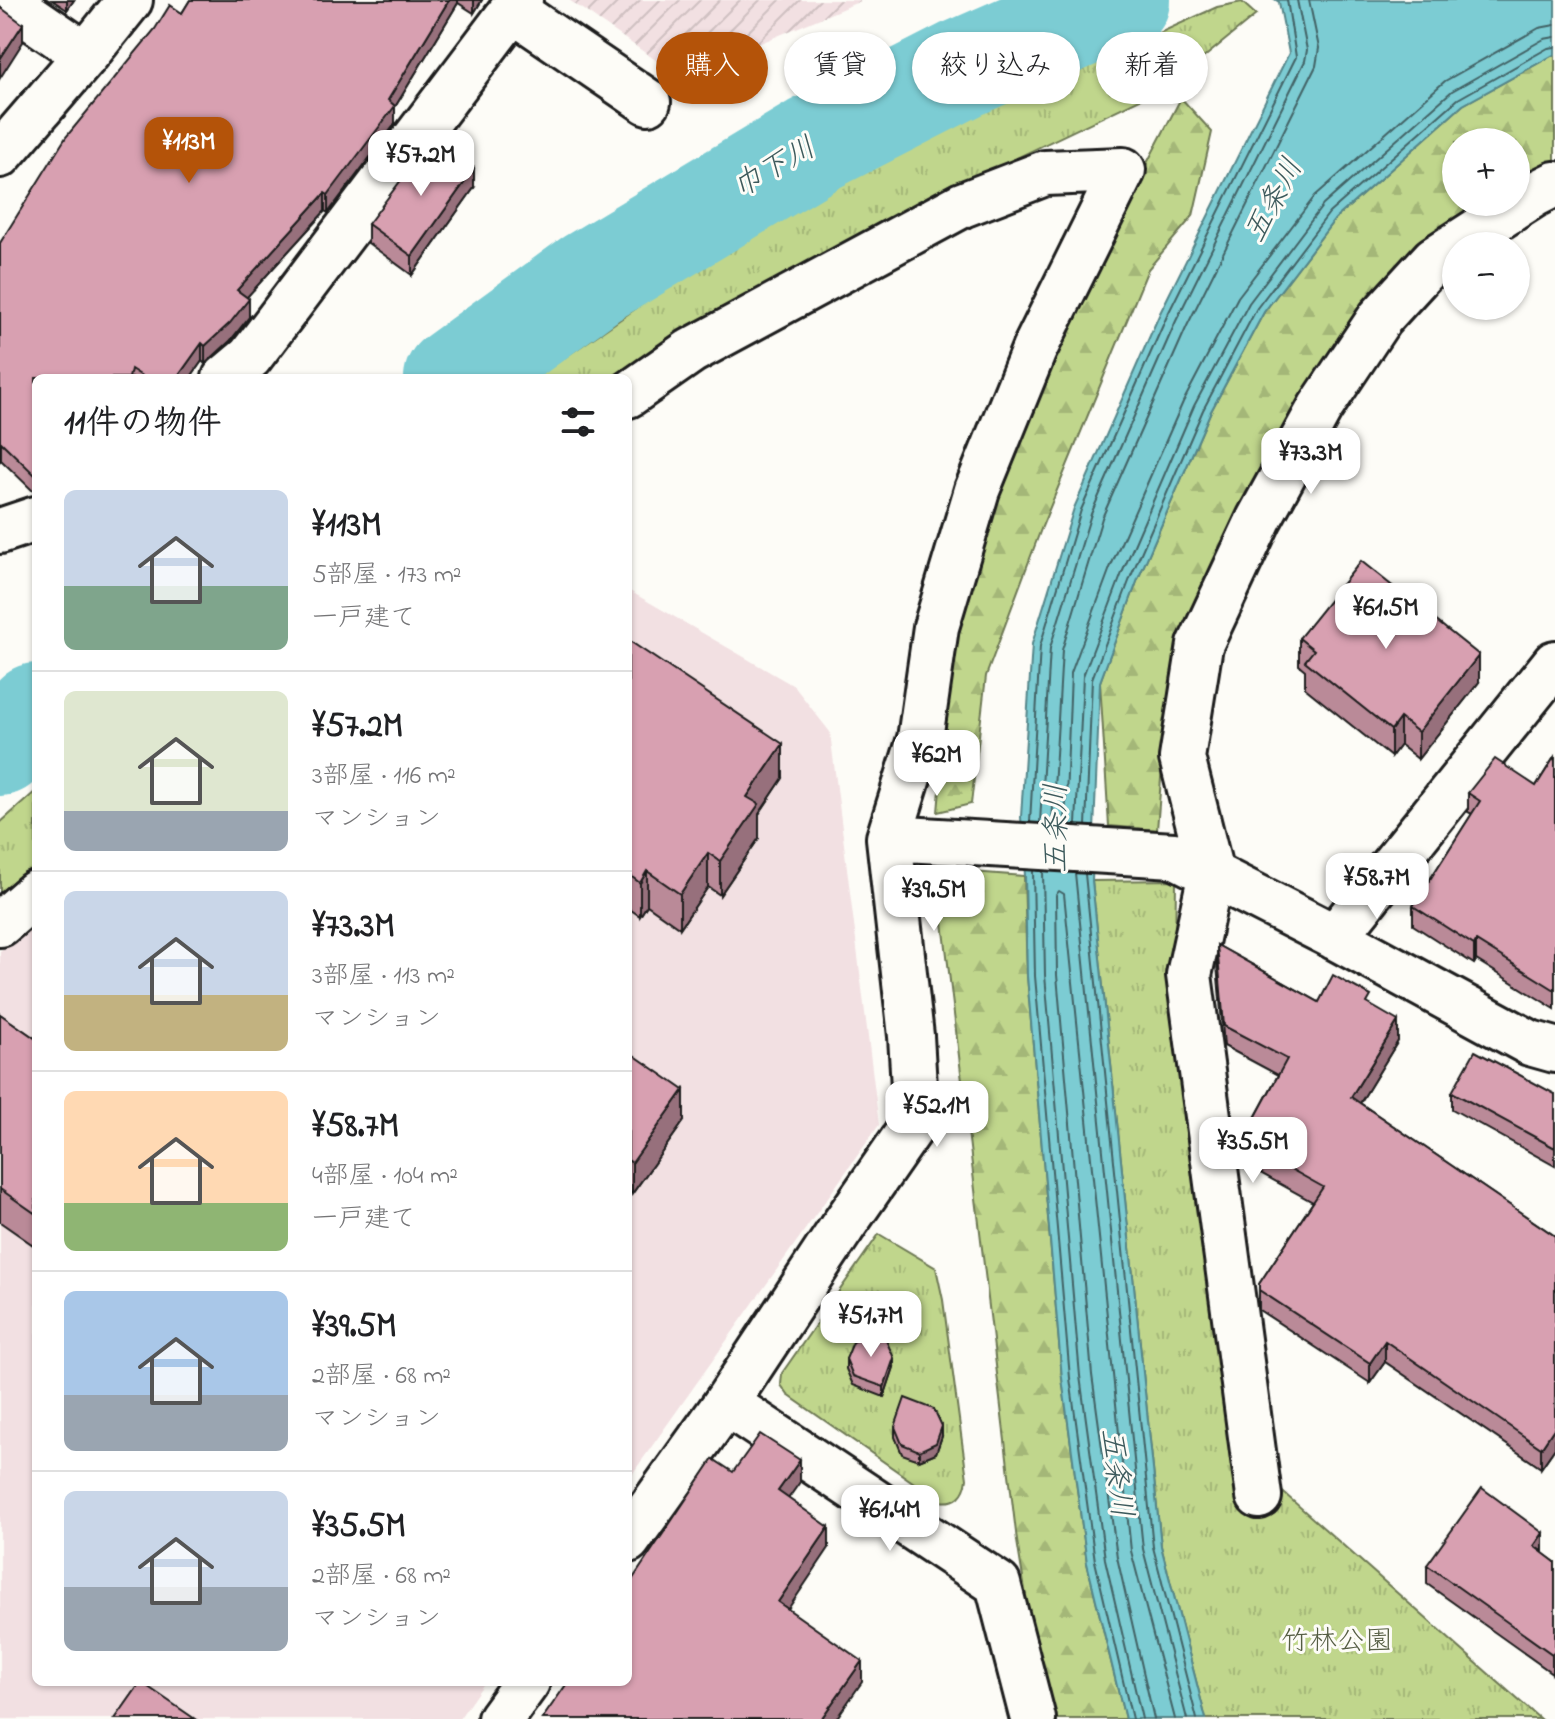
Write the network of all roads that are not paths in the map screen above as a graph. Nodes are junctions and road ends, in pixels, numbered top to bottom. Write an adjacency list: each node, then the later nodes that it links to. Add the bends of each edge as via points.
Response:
1 (6, 0): 4 (street)
2 (130, 0): 4 (street)
3 (516, 5): 5 (street); 8 (street, via 250,357)
4 (86, 55): 6 (street)
5 (648, 102)
6 (0, 155)
7 (1555, 184): 14 (street, via 1434,259 1380,318 1320,408 1259,519 1200,645 1182,758)
8 (230, 374)
9 (632, 392): 13 (street, via 691,351 962,205 1045,173 1123,170 1034,350 977,490 936,627 920,739)
10 (32, 520): 11 (street)
11 (0, 531)
12 (1555, 663): 17 (street)
13 (889, 838): 14 (street); 19 (street, via 916,1121)
14 (1192, 864): 17 (street); 20 (street, via 1189,975)
15 (32, 896): 16 (street)
16 (0, 924)
17 (1335, 937): 18 (street, via 1530,1043)
18 (1555, 1050)
19 (726, 1403): 21 (street); 24 (street, via 998,1584)
20 (1259, 1496)
21 (632, 1534)
22 (524, 1686): 23 (street)
23 (500, 1719)
24 (1033, 1719)

